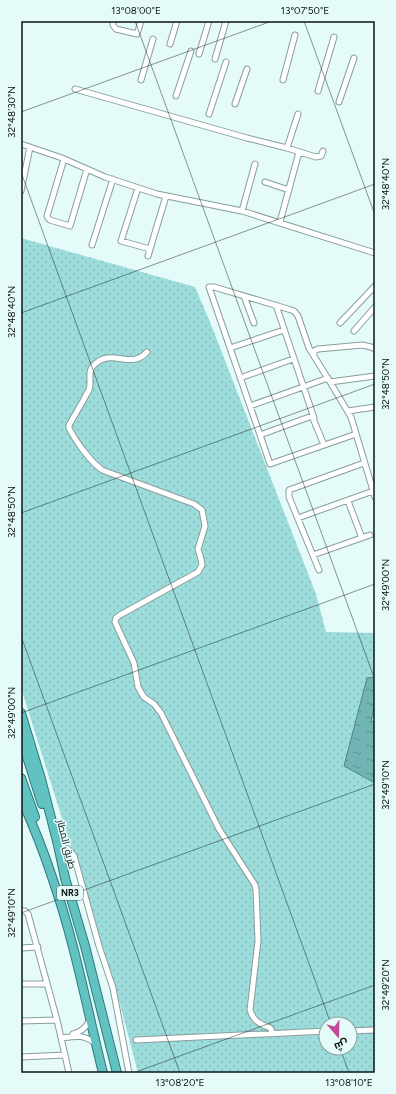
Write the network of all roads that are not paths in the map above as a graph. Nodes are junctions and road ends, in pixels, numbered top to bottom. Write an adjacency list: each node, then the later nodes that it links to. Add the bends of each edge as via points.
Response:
1 (113, 21): 2 (street, via 116,29 138,34)
2 (141, 21)
3 (177, 21): 9 (street)
4 (208, 21): 11 (street)
5 (226, 21): 13 (street)
6 (295, 35): 17 (street)
7 (334, 37): 19 (street)
8 (153, 39): 16 (street)
9 (170, 44)
10 (191, 51): 20 (street)
11 (199, 54)
12 (354, 58): 21 (street)
13 (215, 59)
14 (226, 62): 23 (street)
15 (247, 69): 22 (street)
16 (141, 80)
17 (282, 80)
18 (76, 89): 27 (street)
19 (318, 91)
20 (176, 96)
21 (339, 102)
22 (235, 104)
23 (210, 114)
24 (298, 114): 27 (street)
25 (21, 144): 26 (street)
26 (30, 147): 30 (street); 37 (street)
27 (287, 148): 29 (street)
28 (323, 151): 29 (street, via 321,156 316,157)
29 (299, 152): 36 (street)
30 (64, 159): 32 (street); 32 (street, via 47,216 50,220 70,226)
31 (255, 164): 39 (street)
32 (87, 170): 33 (street)
33 (112, 179): 35 (street); 41 (street)
34 (265, 182): 36 (street)
35 (138, 188): 38 (street); 42 (street, via 121,241)
36 (289, 190): 40 (street)
37 (21, 191)
38 (166, 196): 39 (street); 42 (street)
39 (242, 211): 40 (street)
40 (280, 222): 43 (street)
41 (92, 245)
42 (150, 249): 44 (street)
43 (375, 253)
44 (148, 256)
45 (375, 286): 50 (street)
46 (244, 296): 47 (street); 49 (street); 53 (street, via 209,287)
47 (276, 305): 51 (street); 56 (street, via 294,311 298,316 306,343)
48 (375, 307): 52 (street)
49 (254, 323)
50 (340, 323)
51 (284, 330): 53 (street); 57 (street)
52 (354, 331)
53 (230, 348): 59 (street)
54 (375, 349): 56 (street, via 362,345 318,349 314,351)
55 (147, 352): 96 (street, via 135,360 103,358 92,367 89,389 69,428 88,456 102,470 194,504 202,510 205,526 198,548 202,562 198,572 120,615 115,622 134,663 138,687 144,697 161,713 219,829 255,885 258,941 250,1010 253,1018 270,1028)
56 (314, 356): 60 (street)
57 (293, 359): 59 (street); 61 (street)
58 (375, 376): 60 (street)
59 (240, 378): 62 (street)
60 (329, 380): 61 (street); 64 (street)
61 (303, 387): 62 (street); 65 (street)
62 (250, 406): 67 (street)
63 (375, 407): 64 (street)
64 (348, 411): 66 (street)
65 (314, 418): 67 (street, via 310,416); 68 (street)
66 (356, 434): 68 (street); 69 (street)
67 (260, 435): 68 (street, via 270,464)
68 (324, 445)
69 (364, 463): 70 (street); 72 (street, via 289,490)
70 (374, 494): 71 (street)
71 (348, 501): 72 (street); 74 (street)
72 (298, 518): 75 (street)
73 (370, 535): 74 (street)
74 (362, 538): 75 (street)
75 (313, 555): 76 (street)
76 (319, 570)
77 (21, 713): 81 (highway, طريق المطار / NR3)
78 (21, 738): 82 (highway)
79 (21, 778): 83 (highway, via 41,831)
80 (21, 798): 83 (highway, NR3, via 36,832)
81 (58, 845): 82 (highway, طريق المطار / NR3); 107 (street, via 68,848 74,856 113,988)
82 (64, 875): 106 (highway, طريق المطار / NR3)
83 (59, 900): 90 (highway, NR3, via 74,949)
84 (21, 911): 85 (street, via 28,914)
85 (38, 947): 86 (street); 88 (street)
86 (21, 948)
87 (21, 984): 88 (street)
88 (47, 984): 89 (street)
89 (57, 1020): 91 (street); 92 (street)
90 (90, 1020): 97 (street, via 82,1031); 101 (highway, NR3)
91 (21, 1021)
92 (59, 1028): 97 (street); 98 (street)
93 (375, 1030): 95 (street)
94 (318, 1031): 96 (street)
95 (358, 1031)
96 (272, 1033): 99 (street)
97 (71, 1036): 98 (street); 100 (street); 101 (street, via 83,1037)
98 (61, 1037): 100 (street)
99 (136, 1040)
100 (62, 1045): 102 (street)
101 (96, 1045): 105 (highway, NR3)
102 (65, 1055): 103 (street); 104 (street)
103 (21, 1057)
104 (69, 1073)
105 (103, 1073)
106 (117, 1073)
107 (130, 1073)

